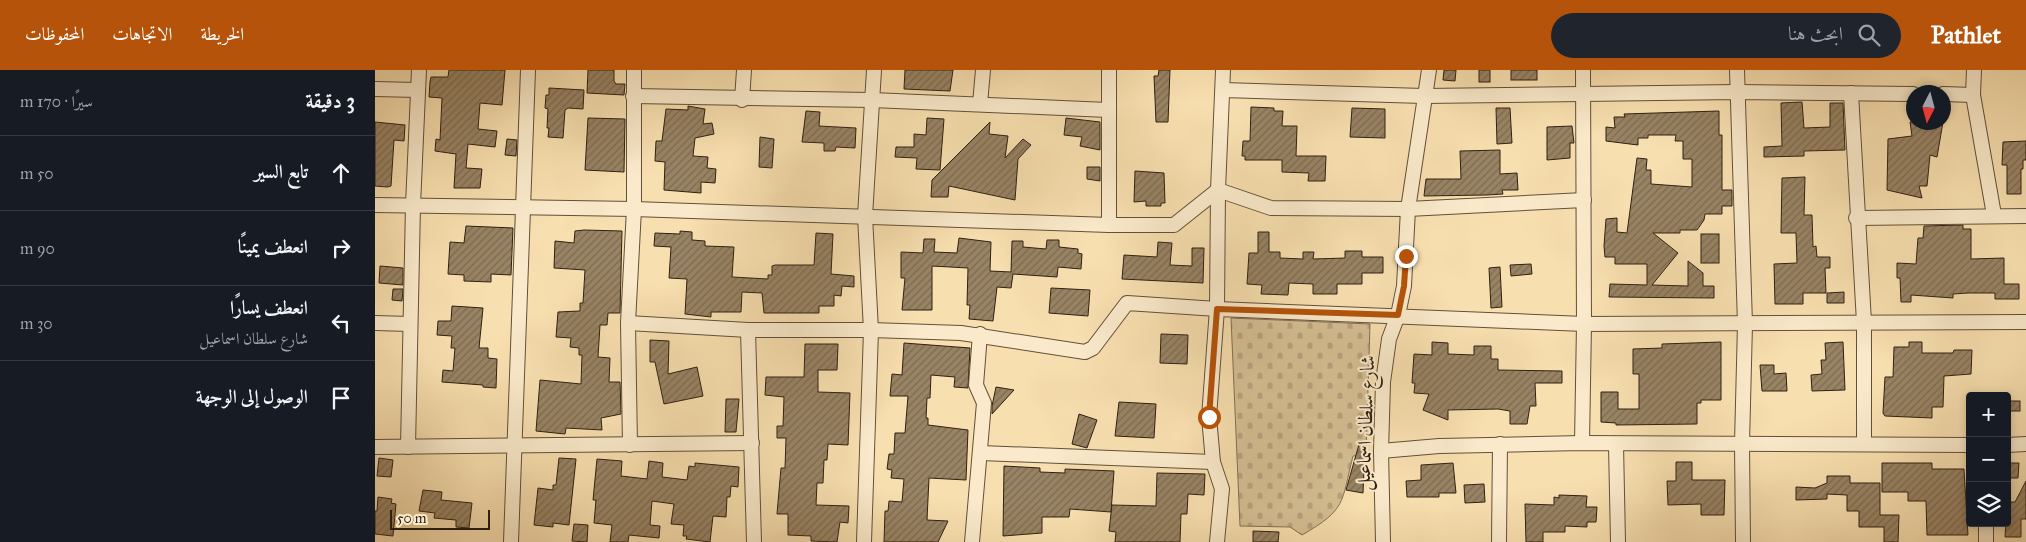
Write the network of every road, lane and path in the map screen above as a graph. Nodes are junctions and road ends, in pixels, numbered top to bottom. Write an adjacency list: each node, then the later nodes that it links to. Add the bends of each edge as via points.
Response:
1 (419, 70): 14 (street)
2 (528, 70): 32 (street)
3 (634, 70): 22 (street)
4 (744, 70): 24 (street)
5 (874, 70): 25 (street)
6 (983, 70): 26 (street)
7 (1109, 70): 27 (street)
8 (1223, 70): 15 (street)
9 (1429, 70): 23 (street, شارع سلطان اسماعيل)
10 (1583, 70): 17 (street)
11 (1737, 70): 16 (street)
12 (1974, 70): 21 (street)
13 (375, 89): 14 (street)
14 (417, 90): 31 (street)
15 (1223, 90): 23 (street); 28 (street)
16 (1737, 92): 17 (street); 18 (street); 48 (street)
17 (1583, 93): 23 (street); 29 (street)
18 (1851, 93): 19 (street); 38 (street)
19 (1906, 94)
20 (1951, 94): 21 (street)
21 (1973, 94): 35 (street)
22 (633, 96): 24 (street); 33 (street)
23 (1424, 96): 34 (street, شارع سلطان اسماعيل)
24 (742, 100): 25 (street)
25 (872, 100): 26 (street); 36 (street)
26 (980, 104): 27 (street)
27 (1108, 110): 39 (street)
28 (1218, 190): 34 (street, via 1271,208); 39 (street, via 1174,225); 40 (street)
29 (1584, 200): 34 (street); 47 (street)
30 (375, 205): 31 (street)
31 (413, 205): 32 (street); 45 (street)
32 (524, 208): 33 (street); 62 (street)
33 (634, 209): 36 (street); 46 (street)
34 (1408, 209): 41 (street, شارع سلطان اسماعيل, via 1404,286)
35 (1994, 215): 37 (street); 38 (street)
36 (865, 216): 39 (street); 50 (street)
37 (2026, 216)
38 (1856, 218): 42 (street)
39 (1109, 225)
40 (1217, 309): 41 (street); 51 (street, via 1127,303 1093,348 1085,352); 67 (street, via 1209,417)
41 (1398, 315): 47 (street); 65 (street, شارع سلطان اسماعيل, via 1385,360)
42 (1864, 322): 43 (street); 48 (street); 55 (street)
43 (2026, 322)
44 (375, 323): 45 (street)
45 (410, 324): 64 (street)
46 (628, 324): 49 (street); 59 (street)
47 (1584, 324): 48 (street); 54 (street)
48 (1745, 324): 52 (street)
49 (748, 330): 50 (street); 53 (street)
50 (871, 330): 51 (street); 71 (street)
51 (980, 334): 66 (street, via 977,385 984,403)
52 (1742, 442): 55 (street); 57 (street); 77 (street)
53 (752, 443): 59 (street); 70 (street)
54 (1582, 443): 56 (street); 57 (street)
55 (1864, 443): 60 (street)
56 (1500, 444): 65 (street); 75 (street)
57 (1616, 444): 76 (street)
58 (2026, 444): 61 (street)
59 (630, 445): 62 (street)
60 (1966, 445)
61 (2011, 445)
62 (513, 446): 64 (street); 69 (street)
63 (375, 447): 64 (street)
64 (408, 447)
65 (1381, 451): 74 (street, شارع سلطان اسماعيل)
66 (981, 453): 67 (street); 72 (street)
67 (1213, 462): 73 (street, via 1222,489)
68 (1986, 527): 78 (street)
69 (511, 542)
70 (754, 542)
71 (864, 542)
72 (972, 542)
73 (1217, 542)
74 (1383, 542)
75 (1499, 542)
76 (1618, 542)
77 (1743, 542)
78 (1986, 542)

